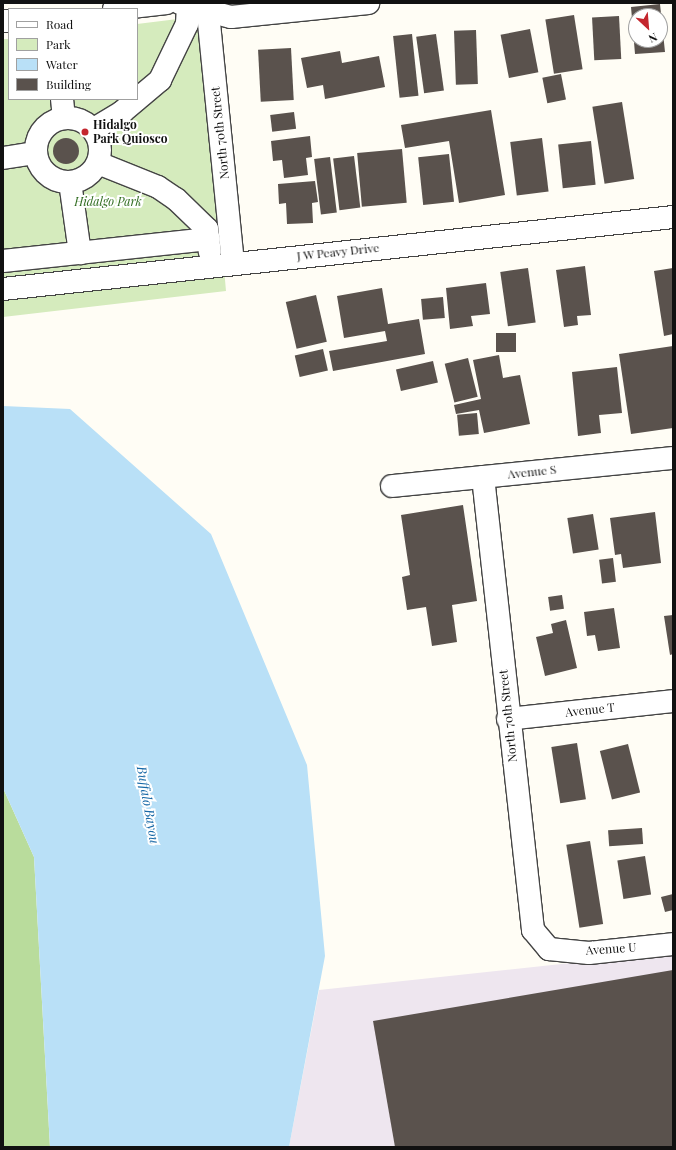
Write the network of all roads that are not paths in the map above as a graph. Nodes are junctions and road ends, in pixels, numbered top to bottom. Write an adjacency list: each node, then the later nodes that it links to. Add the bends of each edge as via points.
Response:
1 (368, 3): 2 (street, via 231,17)
2 (190, 5): 3 (street); 4 (street, via 187,24 160,80); 16 (street, North 70th Street)
3 (133, 8)
4 (138, 99)
5 (136, 100): 7 (street)
6 (63, 108): 7 (street); 8 (street, via 38,137)
7 (94, 129): 10 (street, via 101,146)
8 (36, 154): 9 (street); 11 (street, via 41,168 49,176)
9 (3, 158)
10 (98, 163): 11 (street, via 87,177); 13 (street, via 158,187 176,199 207,230)
11 (70, 182): 14 (street)
12 (673, 217): 16 (street, J W Peavy Drive)
13 (209, 239): 14 (street); 16 (street)
14 (80, 253): 15 (street)
15 (3, 261)
16 (223, 264): 17 (street, J W Peavy Drive)
17 (3, 289)
18 (673, 458): 19 (street, Avenue S)
19 (483, 477): 20 (street, Avenue S); 22 (street, North 70th Street)
20 (392, 486)
21 (673, 702): 22 (street, Avenue T)
22 (508, 719): 24 (street, North 70th Street, via 533,930)
23 (673, 944): 24 (street, Avenue U, via 589,952)
24 (549, 949)

